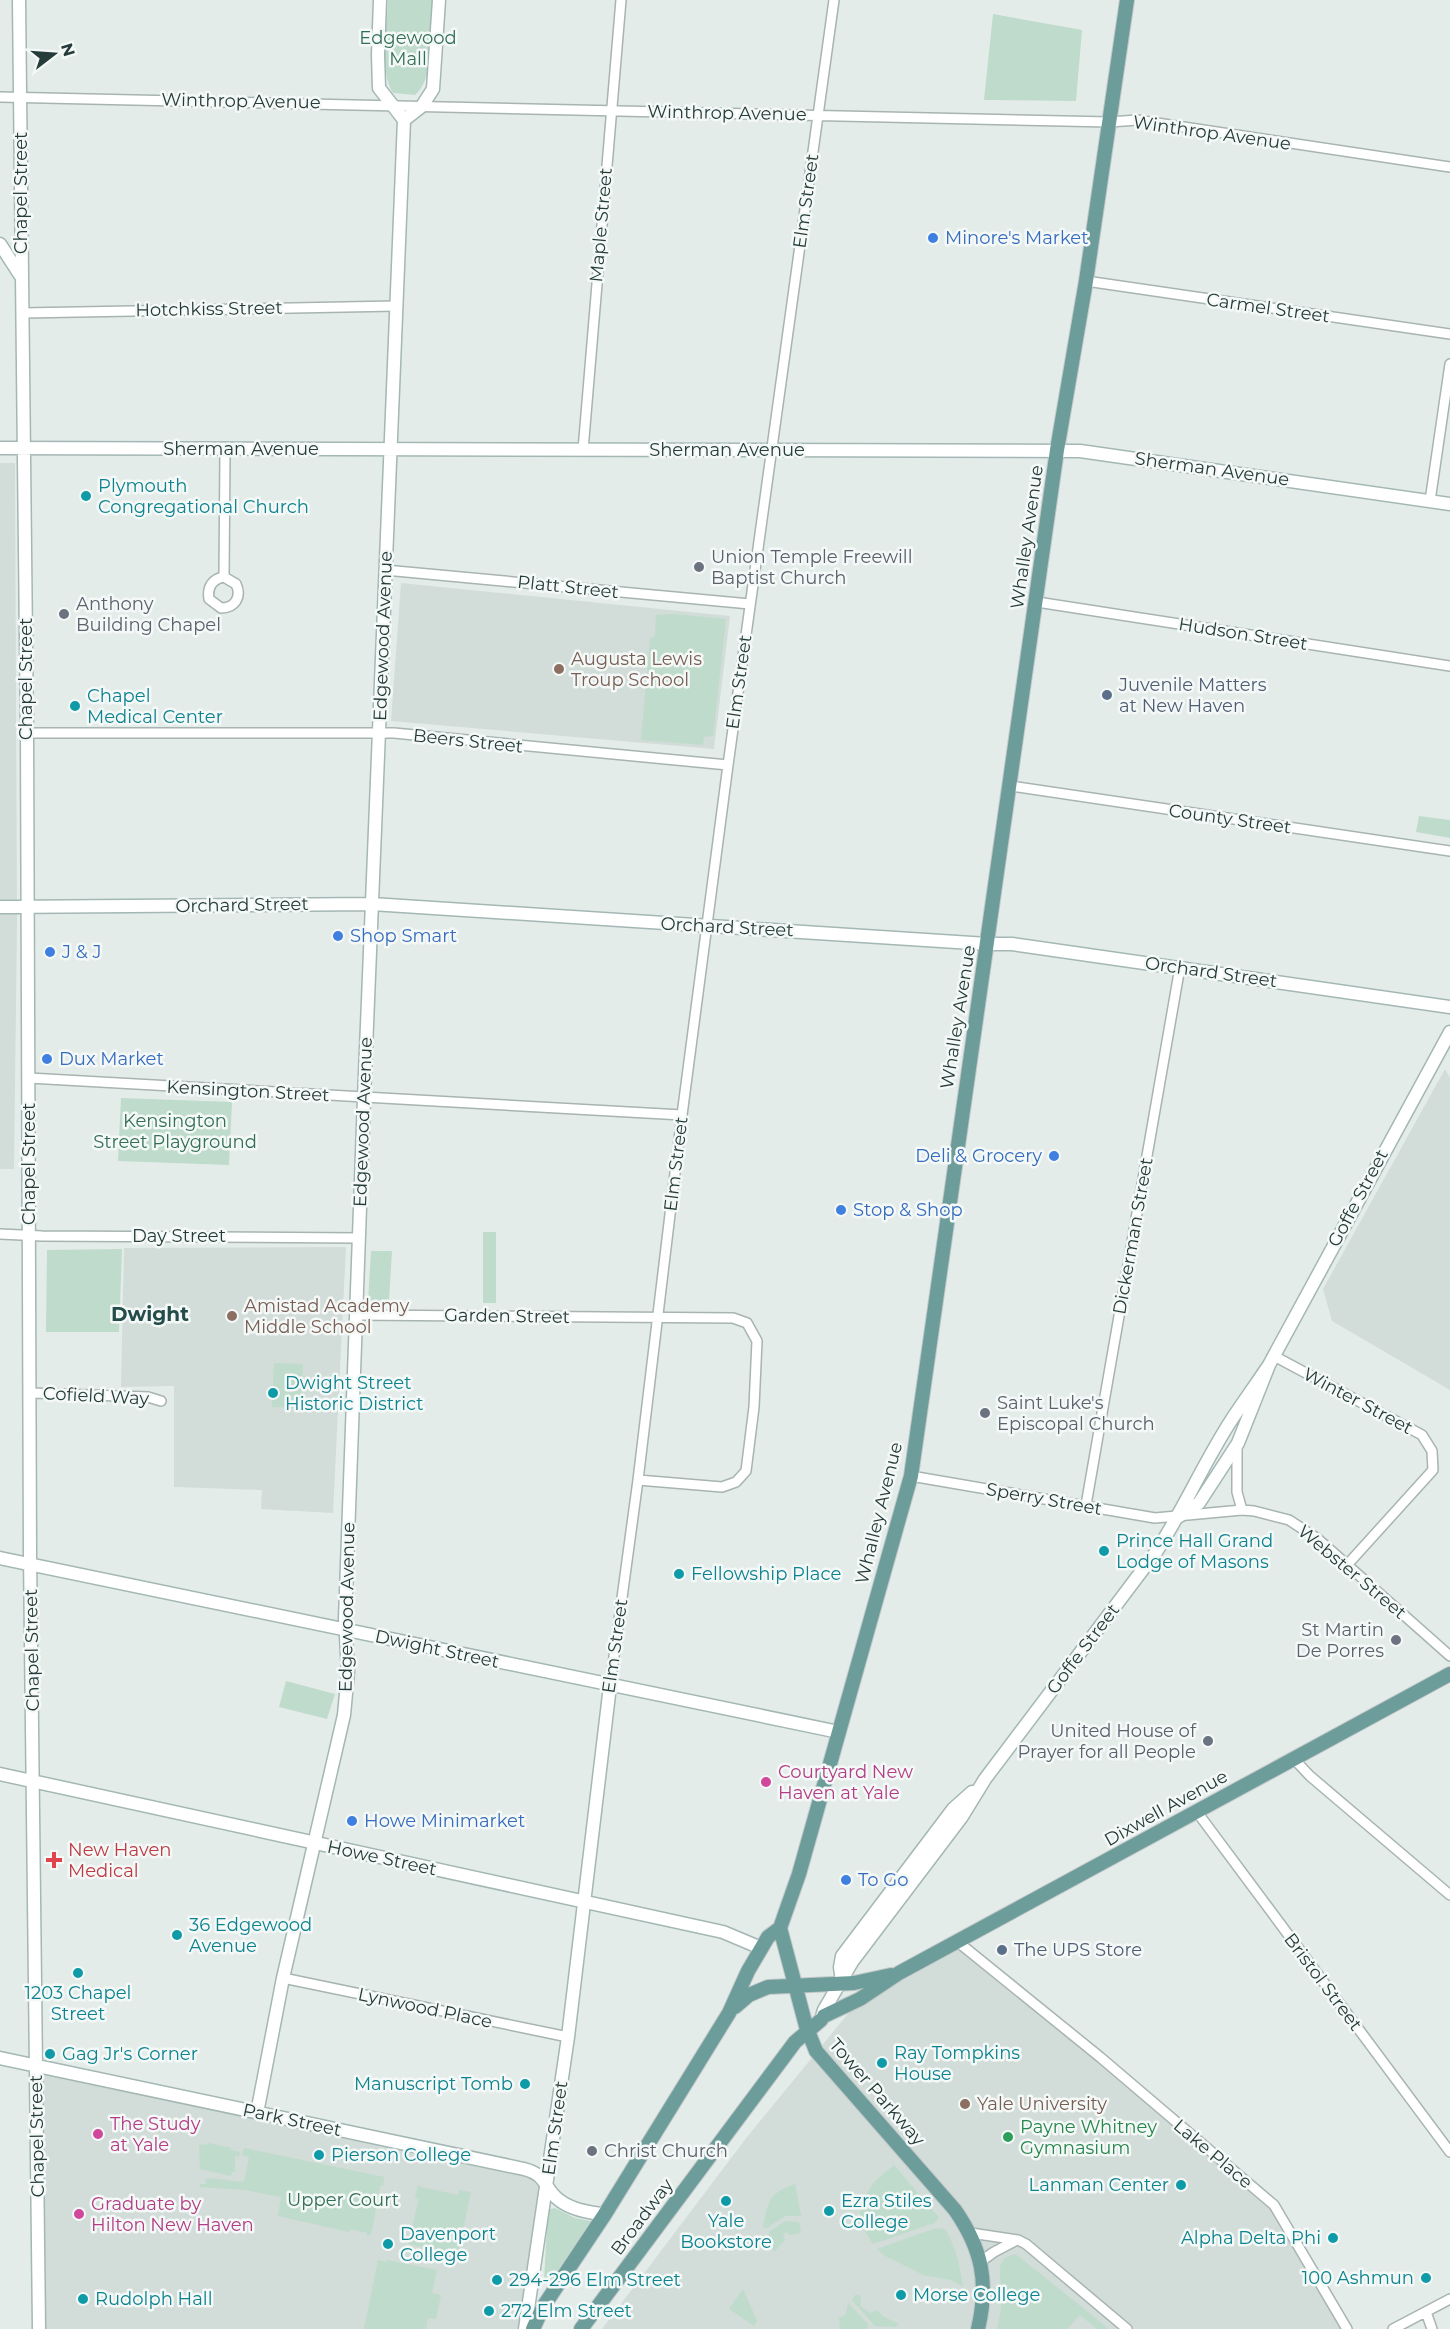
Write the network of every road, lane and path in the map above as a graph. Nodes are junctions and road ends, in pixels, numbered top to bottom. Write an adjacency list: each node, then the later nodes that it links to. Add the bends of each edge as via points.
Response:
1 (19, 0): 8 (main road, Chapel Street)
2 (380, 0): 9 (main road, via 379,88)
3 (439, 0): 10 (main road, via 435,77 433,89)
4 (621, 0): 11 (street, Maple Street)
5 (834, 0): 12 (street, Elm Street)
6 (1126, 0): 14 (main road, Whalley Avenue)
7 (0, 97): 8 (street, Winthrop Avenue)
8 (21, 98): 9 (street, Winthrop Avenue); 17 (main road, Chapel Street)
9 (391, 106): 10 (street, Winthrop Avenue); 13 (main road)
10 (422, 106): 11 (street, Winthrop Avenue); 13 (main road)
11 (611, 110): 12 (street, Winthrop Avenue); 27 (street, Maple Street)
12 (817, 114): 14 (street, Winthrop Avenue); 28 (street, Elm Street)
13 (404, 120): 19 (main road, Edgewood Avenue)
14 (1110, 122): 15 (street, Winthrop Avenue, via 1137,120); 18 (main road, Whalley Avenue)
15 (1450, 167)
16 (0, 244): 17 (main road)
17 (21, 276): 20 (main road, Chapel Street)
18 (1086, 281): 21 (street, Carmel Street); 29 (main road, Whalley Avenue)
19 (396, 306): 20 (street, Hotchkiss Street); 25 (main road, Edgewood Avenue)
20 (22, 313): 24 (main road, Chapel Street)
21 (1450, 334)
22 (1450, 364): 30 (street)
23 (0, 448): 24 (main road, Sherman Avenue)
24 (24, 448): 26 (main road, Sherman Avenue); 37 (main road, Chapel Street)
25 (390, 449): 26 (main road, Sherman Avenue); 27 (main road, Sherman Avenue); 32 (main road, Edgewood Avenue)
26 (225, 450): 33 (street)
27 (583, 450): 28 (main road, Sherman Avenue)
28 (771, 450): 29 (main road, Sherman Avenue); 35 (street, Elm Street)
29 (1057, 450): 30 (main road, Sherman Avenue); 34 (main road, Whalley Avenue)
30 (1430, 501): 31 (main road, Sherman Avenue)
31 (1450, 504)
32 (385, 570): 35 (street, Platt Street); 38 (main road, Edgewood Avenue)
33 (224, 577)
34 (1037, 602): 36 (street, Hudson Street); 40 (main road, Whalley Avenue)
35 (750, 604): 39 (street, Elm Street)
36 (1450, 666)
37 (27, 733): 38 (street, Beers Street); 43 (main road, Chapel Street)
38 (379, 733): 39 (street, Beers Street); 42 (main road, Edgewood Avenue)
39 (728, 765): 45 (street, Elm Street)
40 (1011, 786): 41 (street, County Street); 46 (main road, Whalley Avenue)
41 (1450, 851)
42 (372, 904): 43 (main road, Orchard Street); 45 (main road, Orchard Street); 51 (main road, Edgewood Avenue)
43 (27, 906): 44 (main road, Orchard Street); 50 (main road, Chapel Street)
44 (0, 907)
45 (708, 926): 46 (main road, Orchard Street); 52 (street, Elm Street)
46 (987, 945): 47 (main road, Orchard Street, via 1012,944); 62 (main road, Whalley Avenue)
47 (1180, 967): 48 (main road, Orchard Street); 64 (street, Dickerman Street)
48 (1450, 1007)
49 (1450, 1032): 58 (main road, Goffe Street)
50 (29, 1078): 51 (street, Kensington Street); 54 (main road, Chapel Street)
51 (364, 1098): 52 (street, Kensington Street); 55 (main road, Edgewood Avenue)
52 (682, 1115): 57 (street, Elm Street)
53 (0, 1234): 54 (street, Day Street)
54 (29, 1235): 55 (street, Day Street); 59 (main road, Chapel Street)
55 (359, 1238): 56 (main road, Edgewood Avenue)
56 (356, 1315): 57 (street, Garden Street); 70 (main road, Edgewood Avenue)
57 (659, 1318): 63 (street, Elm Street); 63 (street, Garden Street, via 733,1318 747,1323 757,1341 750,1448 746,1471 736,1482 722,1486)
58 (1272, 1361): 61 (main road, Goffe Street); 66 (main road, Goffe Street, via 1232,1419); 69 (street, Winter Street, via 1422,1435 1432,1451 1433,1470)
59 (31, 1393): 60 (street, Cofield Way, via 148,1397); 68 (main road, Chapel Street)
60 (161, 1401)
61 (1238, 1443): 65 (street, via 1237,1492); 66 (main road, Goffe Street, via 1199,1503)
62 (910, 1476): 64 (street, Sperry Street); 74 (main road, Whalley Avenue)
63 (638, 1480): 73 (street, Elm Street)
64 (1086, 1505): 66 (street, Sperry Street, via 1155,1518)
65 (1242, 1510): 66 (street, Webster Street); 69 (street, Webster Street, via 1289,1520)
66 (1178, 1517): 87 (main road, Goffe Street, via 1156,1552 984,1779 961,1818 852,1962)
67 (0, 1558): 68 (main road, Dwight Street)
68 (31, 1565): 70 (main road, Dwight Street); 77 (main road, Chapel Street)
69 (1347, 1565): 71 (street, Webster Street)
70 (345, 1630): 73 (main road, Dwight Street); 79 (main road, Edgewood Avenue, via 348,1672 344,1714)
71 (1450, 1656)
72 (1450, 1674): 75 (main road, Dixwell Avenue)
73 (610, 1686): 74 (main road, Dwight Street); 81 (main road, Elm Street)
74 (839, 1732): 82 (main road, Whalley Avenue)
75 (1293, 1758): 78 (main road, Dixwell Avenue); 80 (street)
76 (0, 1774): 77 (main road, Howe Street)
77 (33, 1780): 79 (main road, Howe Street); 94 (main road, Chapel Street)
78 (1197, 1812): 83 (main road, Dixwell Avenue); 96 (street, Bristol Street)
79 (314, 1843): 81 (main road, Howe Street); 86 (main road, Edgewood Avenue)
80 (1450, 1895)
81 (585, 1902): 84 (main road, Howe Street, via 723,1932); 92 (main road, Elm Street)
82 (780, 1928): 84 (main road, Whalley Avenue); 88 (main road, Tower Parkway)
83 (958, 1942): 85 (main road, Dixwell Avenue); 110 (street, Lake Place, via 1274,2205)
84 (761, 1948): 89 (main road, Whalley Avenue)
85 (899, 1973): 87 (main road, Dixwell Avenue); 90 (main road, Dixwell Avenue)
86 (283, 1978): 92 (street, Lynwood Place); 95 (main road, Edgewood Avenue)
87 (842, 1982): 88 (main road, Dixwell Avenue); 90 (main road, Goffe Street)
88 (794, 1985): 89 (main road, Dixwell Avenue, via 758,1990); 91 (main road, Tower Parkway)
89 (729, 2013): 98 (main road, Broadway)
90 (822, 2018): 91 (main road, Broadway)
91 (807, 2031): 99 (main road, Tower Parkway, via 822,2061 956,2210); 107 (main road, Broadway)
92 (568, 2037): 97 (main road, Elm Street)
93 (0, 2058): 94 (main road, Park Street)
94 (36, 2066): 95 (main road, Park Street); 104 (main road, Chapel Street)
95 (257, 2113): 97 (main road, Park Street, via 524,2169)
96 (1450, 2152)
97 (547, 2183): 98 (main road, Park Street, via 566,2205); 105 (main road, Elm Street)
98 (605, 2214): 106 (main road, Broadway, via 543,2307)
99 (971, 2233): 100 (street); 101 (main road, Tower Parkway)
100 (1018, 2240): 101 (street); 109 (street)
101 (980, 2262): 108 (main road, Tower Parkway, via 982,2300)
102 (1450, 2299): 103 (street)
103 (1426, 2312): 111 (street); 112 (street)
104 (39, 2329)
105 (525, 2329)
106 (533, 2329)
107 (581, 2329)
108 (978, 2329)
109 (1127, 2329)
110 (1347, 2329)
111 (1394, 2329)
112 (1432, 2329)

